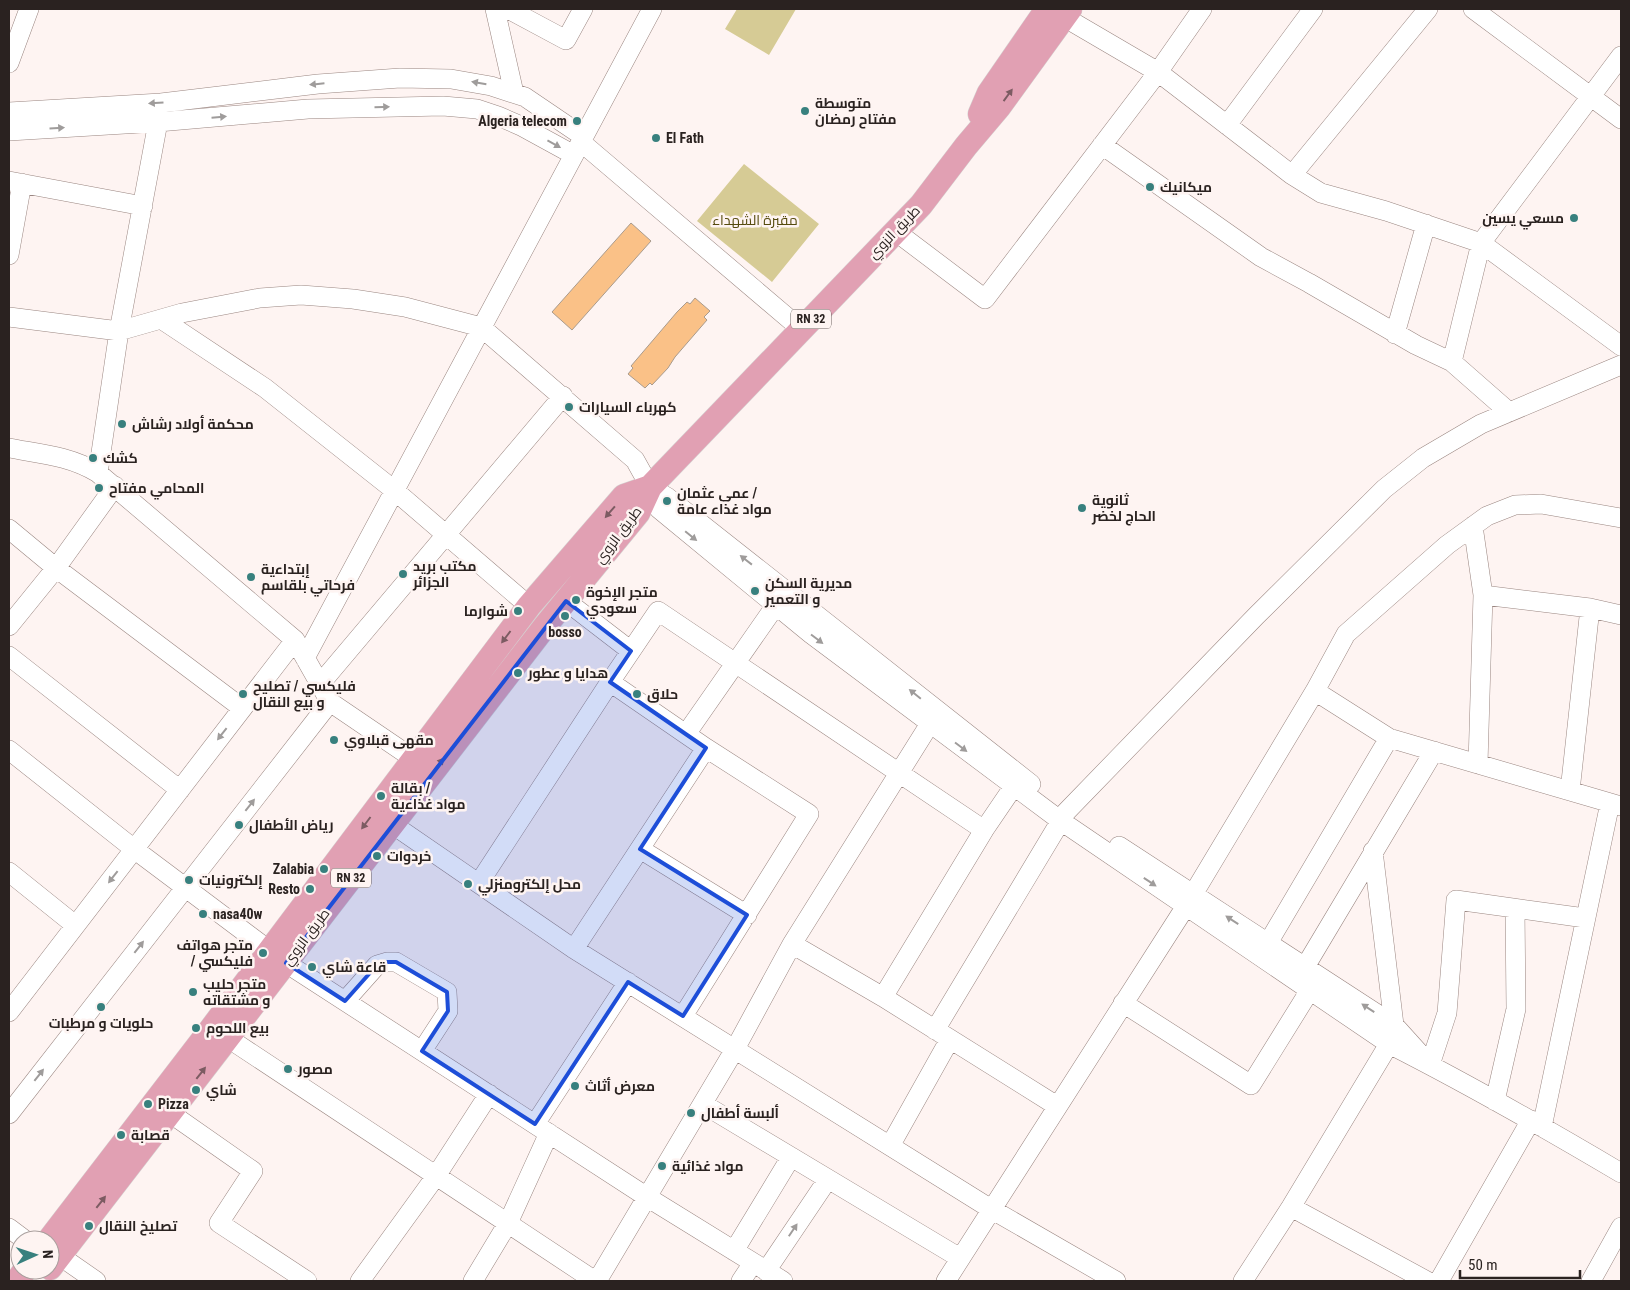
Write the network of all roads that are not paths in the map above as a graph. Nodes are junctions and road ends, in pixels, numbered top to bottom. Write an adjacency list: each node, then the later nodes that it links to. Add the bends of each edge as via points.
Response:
1 (29, 9): 12 (street)
2 (495, 9): 14 (street)
3 (508, 9): 4 (street, via 566,40)
4 (583, 9)
5 (652, 9): 21 (street)
6 (1202, 9): 13 (street)
7 (1312, 9): 19 (street)
8 (1428, 9): 23 (street)
9 (1473, 9): 15 (street)
10 (1059, 11): 13 (street); 27 (main road, طريق الزوي / RN 32, via 999,107)
11 (1621, 56): 15 (street)
12 (9, 63)
13 (1158, 72): 19 (street); 22 (street)
14 (514, 93): 16 (street, one-way to 16, via 451,79 400,78 318,84 161,103); 21 (street, via 525,97)
15 (1592, 96): 17 (street); 28 (street)
16 (9, 112)
17 (1621, 119)
18 (158, 122): 20 (street, one-way to 18); 21 (street, one-way to 21, via 308,109 443,106 477,109); 25 (street)
19 (1227, 125): 23 (street)
20 (9, 131)
21 (580, 145): 32 (street); 33 (street)
22 (1102, 145): 27 (street, via 985,299); 35 (street, via 1261,257)
23 (1292, 174): 26 (street, via 1321,193)
24 (15, 182): 25 (street); 29 (street)
25 (143, 206): 34 (street)
26 (1426, 224): 28 (street); 35 (street)
27 (895, 231): 33 (main road, طريق الزوي / RN 32)
28 (1481, 243): 36 (street); 37 (street)
29 (9, 255)
30 (9, 317): 34 (street)
31 (161, 319): 32 (street, via 260,298 301,296 405,307); 34 (street); 45 (street, via 265,388)
32 (481, 327): 39 (street); 45 (street)
33 (801, 329): 44 (main road, طريق الزوي / RN 32)
34 (120, 331): 42 (street)
35 (1395, 334): 37 (street)
36 (1621, 346)
37 (1452, 362): 40 (street)
38 (1621, 365): 40 (street)
39 (563, 396): 44 (street, via 635,460); 49 (street)
40 (1509, 412): 81 (street, via 1481,424 1423,458 1384,489 1256,616)
41 (9, 448): 42 (street, via 65,458)
42 (98, 474): 43 (street)
43 (115, 486): 50 (street); 58 (street)
44 (650, 487): 52 (street, via 667,497); 53 (main road, طريق الزوي / RN 32, via 638,512); 54 (main road, طريق الزوي / RN 32, one-way to 54, via 624,496)
45 (394, 490): 49 (street); 61 (street)
46 (1621, 518): 47 (street, via 1541,504 1516,505 1487,516)
47 (1473, 526): 51 (street); 65 (street, via 1346,634)
48 (9, 528): 50 (street)
49 (447, 535): 54 (street); 64 (street)
50 (56, 568): 57 (street); 67 (street)
51 (1483, 595): 55 (street); 75 (street)
52 (782, 599): 62 (street); 68 (street, via 811,634)
53 (566, 601): 59 (street); 82 (main road, طريق الزوي / RN 32, one-way to 53)
54 (529, 606): 74 (main road, طريق الزوي / RN 32, one-way to 74)
55 (1590, 608): 56 (street); 79 (street)
56 (1621, 615)
57 (9, 626)
58 (295, 640): 61 (street); 67 (street)
59 (631, 651): 62 (street, via 658,611); 63 (street)
60 (9, 656): 78 (street)
61 (305, 658): 64 (street)
62 (735, 662): 69 (street); 76 (street)
63 (610, 682): 69 (street); 88 (street)
64 (320, 684): 66 (street)
65 (1316, 691): 70 (street); 90 (street)
66 (330, 702): 74 (street); 89 (street, one-way to 66)
67 (242, 708): 78 (street, one-way to 78)
68 (934, 718): 76 (street); 77 (street)
69 (686, 734): 71 (street)
70 (1389, 738): 73 (street); 95 (street)
71 (706, 748): 85 (street); 92 (street, via 809,814)
72 (9, 750): 84 (street)
73 (1434, 751): 75 (street); 86 (street)
74 (414, 759): 98 (main road, طريق الزوي / RN 32, one-way to 98)
75 (1478, 764): 79 (street)
76 (900, 773): 83 (street); 96 (street)
77 (1018, 782): 81 (street); 83 (street)
78 (180, 790): 84 (street)
79 (1570, 791): 80 (street)
80 (1616, 805): 93 (street)
81 (1063, 817): 90 (street); 107 (street)
82 (392, 824): 88 (street); 98 (main road, طريق الزوي / RN 32)
83 (984, 830): 101 (street)
84 (134, 849): 89 (street); 94 (street, one-way to 94)
85 (640, 849): 92 (street); 97 (street)
86 (1373, 851): 99 (street); 106 (street)
87 (9, 872): 94 (street)
88 (479, 883): 97 (street)
89 (185, 888): 98 (street); 118 (street, one-way to 89)
90 (1189, 900): 95 (street, one-way to 90); 99 (street); 103 (street)
91 (1515, 909): 93 (street); 112 (street, via 1456,900 1447,1013); 114 (street, via 1516,1009)
92 (747, 914): 105 (street)
93 (1585, 918): 119 (street)
94 (75, 925): 104 (street)
95 (1268, 943): 99 (street)
96 (792, 944): 101 (street); 110 (street)
97 (574, 949): 100 (street)
98 (278, 957): 102 (street); 108 (main road, طريق الزوي / RN 32); 131 (main road, طريق الزوي / RN 32)
99 (1311, 978): 103 (street, via 1251,1085); 106 (street, one-way to 99); 109 (street)
100 (628, 982): 105 (street); 120 (street)
101 (883, 997): 107 (street)
102 (345, 1001): 111 (street); 111 (street, via 377,965 387,962 396,962 447,992 448,1011)
103 (1123, 1003): 116 (street)
104 (9, 1012)
105 (683, 1016): 110 (street)
106 (1394, 1025): 112 (street)
107 (943, 1035): 116 (street); 121 (street)
108 (228, 1038): 117 (main road, طريق الزوي / RN 32, one-way to 108); 124 (street)
109 (1389, 1044): 112 (street); 127 (street)
110 (736, 1049): 115 (street); 121 (street)
111 (422, 1051): 113 (street)
112 (1430, 1064): 114 (street)
113 (489, 1094): 120 (street); 124 (street)
114 (1495, 1101): 119 (street)
115 (702, 1104): 122 (street); 126 (street)
116 (1057, 1106): 128 (street)
117 (170, 1113): 132 (main road, طريق الزوي / RN 32, one-way to 117); 139 (street, via 253,1171 219,1223)
118 (9, 1114)
119 (1536, 1124): 123 (street); 148 (street)
120 (542, 1129): 126 (street); 129 (street)
121 (890, 1146): 128 (street)
122 (791, 1157): 125 (street); 133 (street)
123 (1621, 1173)
124 (436, 1176): 129 (street); 140 (street)
125 (828, 1179): 134 (street); 136 (street, one-way to 125)
126 (648, 1197): 133 (street); 142 (street)
127 (1291, 1207): 137 (street); 147 (street)
128 (991, 1209): 134 (street); 146 (street)
129 (508, 1223): 141 (street); 142 (street)
130 (1621, 1227): 149 (street)
131 (60, 1246)
132 (60, 1247)
133 (734, 1251): 136 (street)
134 (960, 1258): 145 (street)
135 (60, 1263): 138 (street)
136 (759, 1267): 143 (street); 144 (street)
137 (1248, 1280)
138 (96, 1281)
139 (304, 1281)
140 (360, 1281)
141 (473, 1281)
142 (596, 1281)
143 (741, 1281)
144 (783, 1281)
145 (946, 1281)
146 (1116, 1281)
147 (1427, 1281)
148 (1439, 1281)
149 (1591, 1281)

